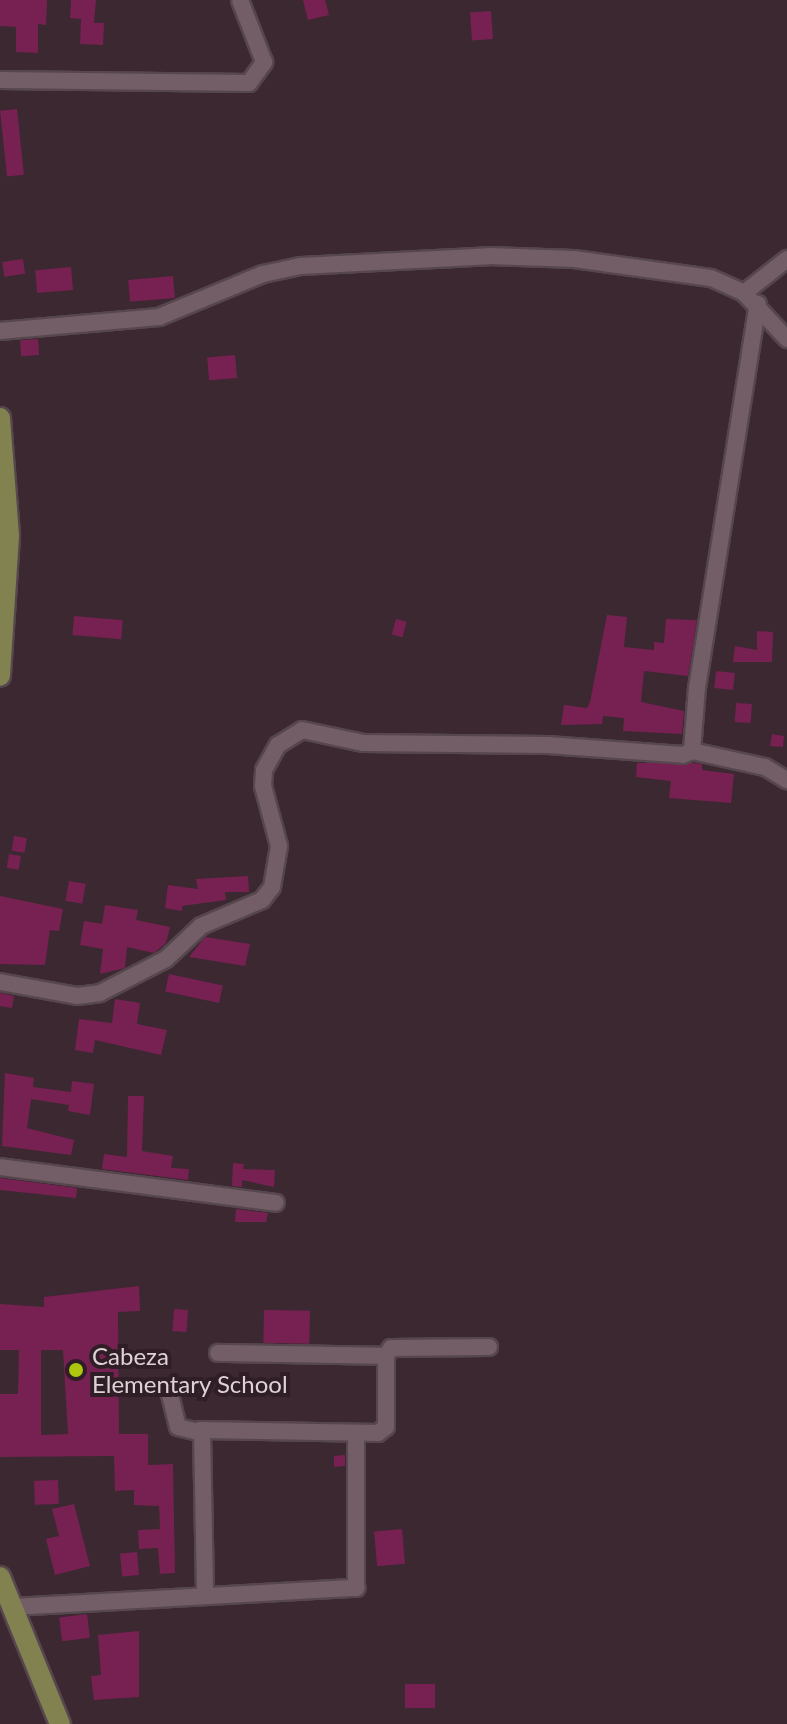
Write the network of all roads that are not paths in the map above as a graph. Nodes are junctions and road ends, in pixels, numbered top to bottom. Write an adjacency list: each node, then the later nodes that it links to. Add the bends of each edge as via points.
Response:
1 (240, 0): 2 (street, via 264,62 249,83)
2 (0, 80)
3 (787, 259): 4 (street)
4 (744, 293): 5 (street); 6 (street, via 711,278 574,259 351,261 263,274 159,317)
5 (758, 304): 7 (street); 10 (street, via 697,688)
6 (0, 331)
7 (787, 339)
8 (0, 418): 9 (main road, via 9,536)
9 (0, 676)
10 (692, 751): 11 (street, via 765,767); 12 (street, via 683,755 548,745 363,743 302,730 278,745 264,770 263,786 279,846 272,887 262,900 201,926 166,959 100,993 77,996)
11 (787, 780)
12 (0, 982)
13 (0, 1167): 14 (street)
14 (276, 1203)
15 (489, 1347): 17 (street, via 396,1346)
16 (218, 1353): 17 (street)
17 (386, 1356): 20 (street, via 386,1427 378,1433)
18 (169, 1391): 19 (street, via 178,1427)
19 (200, 1430): 20 (street); 22 (street)
20 (356, 1433): 22 (street, via 356,1588)
21 (0, 1577): 23 (main road)
22 (205, 1594): 23 (street)
23 (12, 1607): 24 (main road)
24 (60, 1724)

